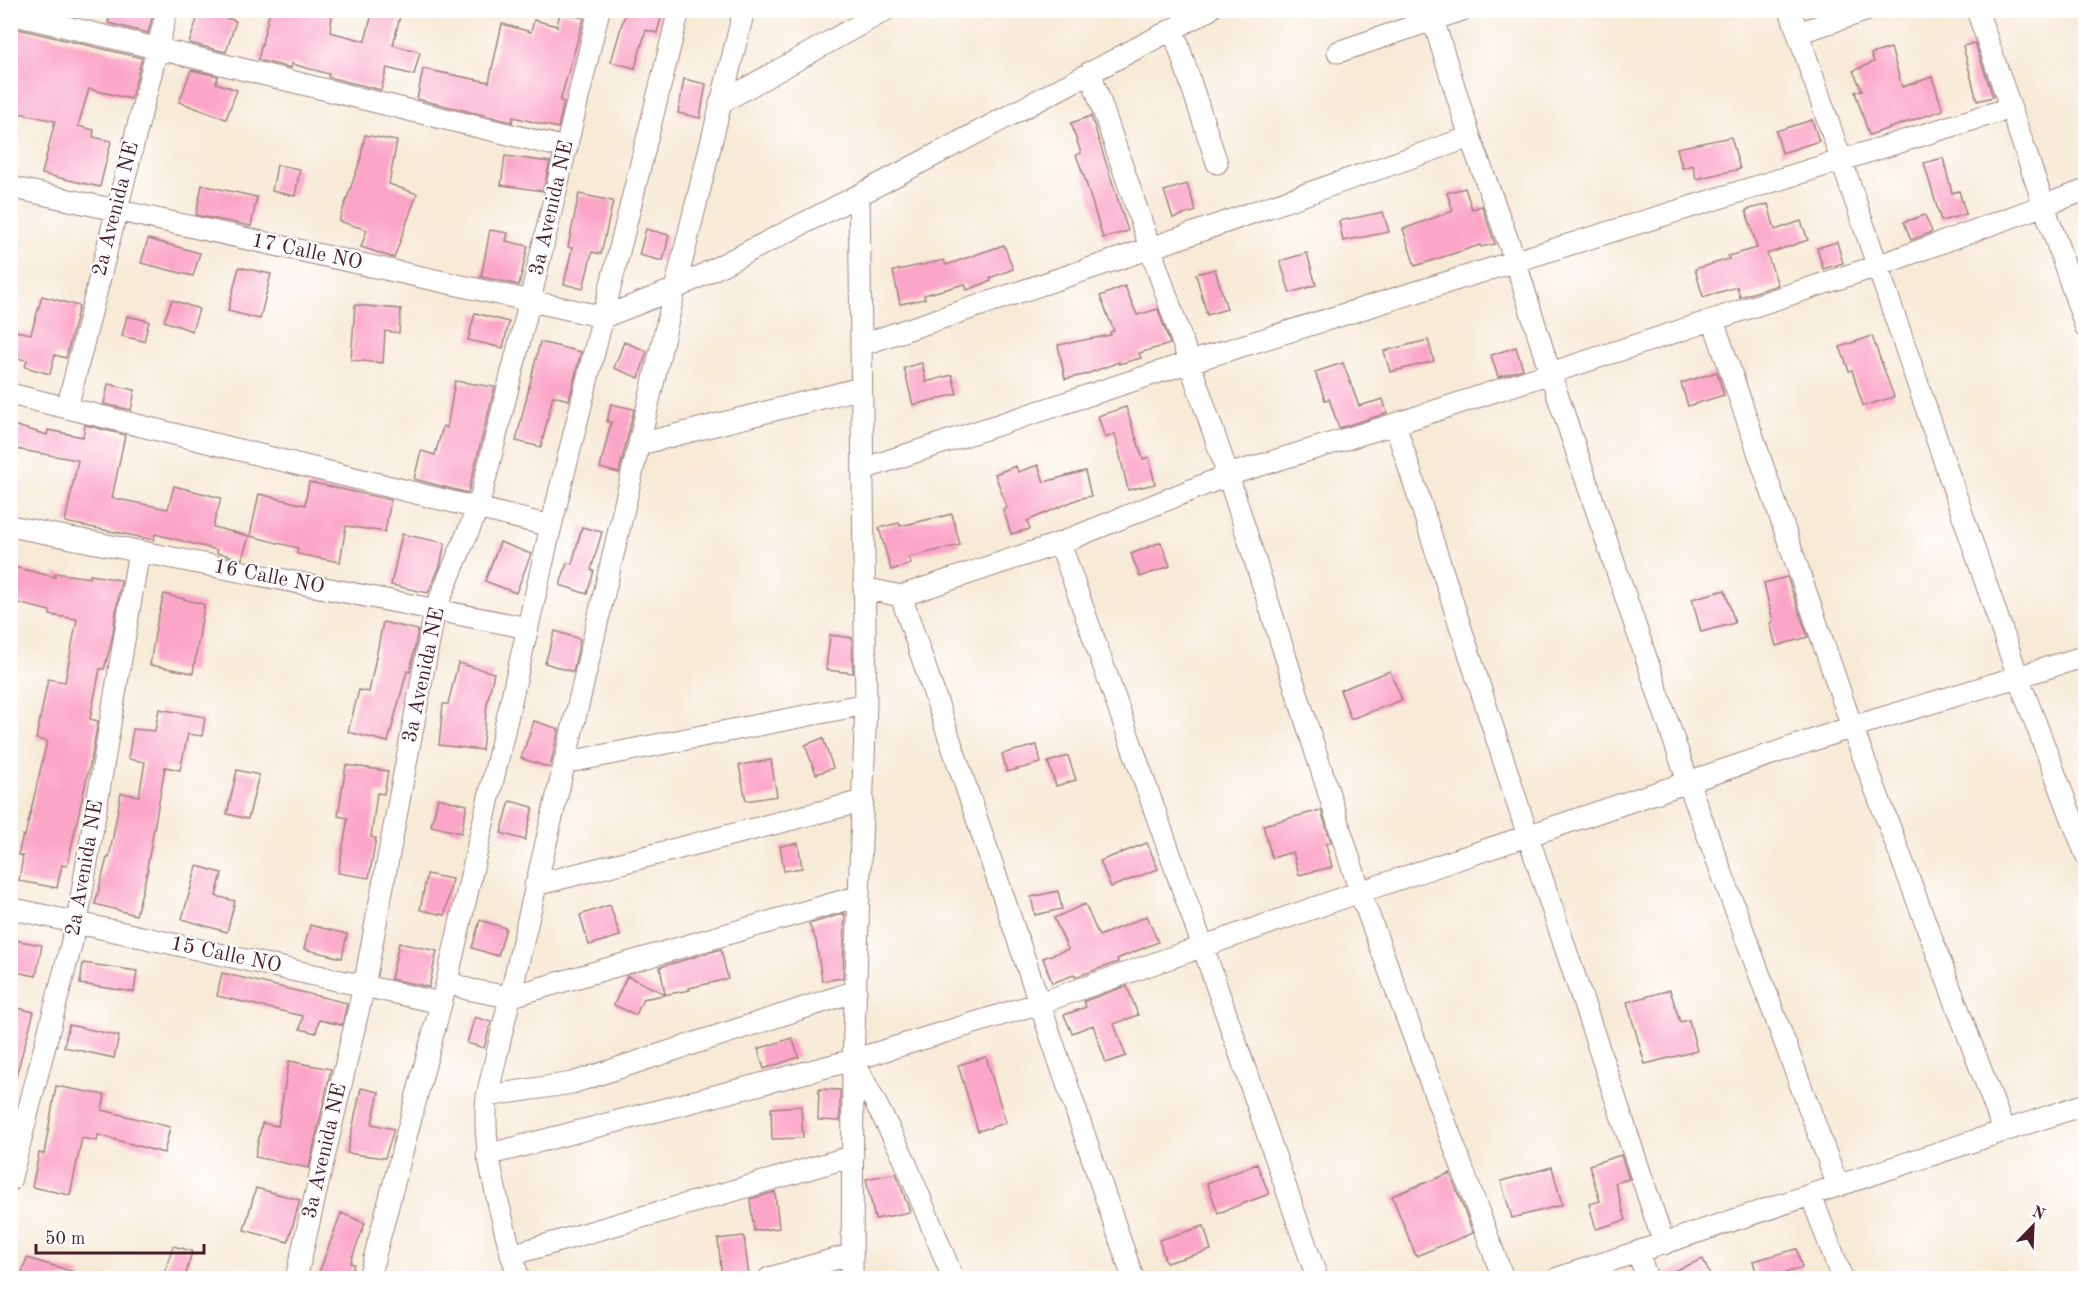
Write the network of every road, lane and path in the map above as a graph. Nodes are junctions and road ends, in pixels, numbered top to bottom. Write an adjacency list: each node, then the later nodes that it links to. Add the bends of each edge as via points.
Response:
1 (166, 10): 15 (street, 2a Avenida NE)
2 (600, 10): 21 (street, 3a Avenida NE)
3 (679, 10): 34 (street)
4 (744, 10): 18 (street)
5 (886, 10): 18 (street)
6 (1209, 10): 13 (street)
7 (1462, 10): 12 (street)
8 (1790, 10): 14 (street)
9 (1868, 10): 14 (street)
10 (1977, 10): 19 (street)
11 (10, 14): 15 (street)
12 (1432, 15): 16 (street); 20 (street)
13 (1173, 29): 17 (street); 23 (street)
14 (1798, 33): 22 (street)
15 (156, 47): 21 (street); 28 (street, 2a Avenida NE)
16 (1338, 52)
17 (1090, 72): 26 (street); 29 (street)
18 (720, 103): 32 (street)
19 (2010, 108): 22 (street); 27 (street)
20 (1470, 137): 29 (street); 30 (street)
21 (567, 148): 33 (street, 3a Avenida NE)
22 (1841, 159): 30 (street); 31 (street)
23 (1216, 162)
24 (10, 187): 28 (street, 17 Calle NO)
25 (2085, 190): 27 (street)
26 (859, 195): 32 (street); 37 (street)
27 (2043, 205): 31 (street); 36 (street)
28 (116, 210): 33 (street, 17 Calle NO); 42 (street, 2a Avenida NE)
29 (1151, 248): 37 (street); 38 (street)
30 (1515, 260): 38 (street); 39 (street)
31 (1877, 266): 35 (street); 57 (street)
32 (675, 289): 34 (street); 44 (street)
33 (530, 300): 34 (street, 17 Calle NO); 47 (street, 3a Avenida NE)
34 (604, 317): 49 (street)
35 (1713, 320): 39 (street); 59 (street)
36 (2085, 328)
37 (861, 345): 40 (street)
38 (1190, 362): 45 (street); 46 (street)
39 (1550, 373): 43 (street); 61 (street)
40 (861, 388): 44 (street); 45 (street)
41 (10, 394): 42 (street)
42 (68, 408): 47 (street)
43 (1395, 424): 46 (street); 63 (street)
44 (640, 444): 60 (street)
45 (862, 470): 52 (street)
46 (1228, 475): 50 (street); 66 (street)
47 (478, 508): 49 (street); 54 (street, 3a Avenida NE)
48 (10, 526): 51 (street, 16 Calle NO)
49 (551, 526): 55 (street)
50 (1060, 543): 53 (street); 70 (street)
51 (139, 551): 54 (street, 16 Calle NO); 69 (street, 2a Avenida NE)
52 (864, 588): 53 (street); 58 (street)
53 (901, 596): 76 (street)
54 (435, 610): 55 (street, 16 Calle NO); 72 (street, 3a Avenida NE)
55 (528, 628): 71 (street)
56 (2085, 656): 57 (street)
57 (2018, 676): 59 (street); 64 (street)
58 (866, 704): 60 (street); 62 (street)
59 (1852, 727): 61 (street); 80 (street)
60 (564, 763): 65 (street)
61 (1688, 782): 63 (street); 84 (street)
62 (863, 801): 65 (street); 67 (street)
63 (1528, 836): 66 (street); 86 (street)
64 (2085, 855)
65 (535, 885): 74 (street)
66 (1360, 892): 70 (street); 98 (street)
67 (859, 896): 73 (street); 74 (street)
68 (10, 908): 69 (street, 15 Calle NO)
69 (76, 922): 72 (street, 15 Calle NO); 83 (street, 2a Avenida NE)
70 (1203, 947): 76 (street); 97 (street)
71 (447, 981): 74 (street, via 466,990); 75 (street)
72 (364, 986): 75 (street, 15 Calle NO); 90 (street, 3a Avenida NE)
73 (856, 991): 77 (street); 78 (street, via 572,1083)
74 (509, 997): 78 (street)
75 (441, 1003): 91 (street)
76 (1040, 1003): 77 (street); 96 (street)
77 (854, 1060): 81 (street); 82 (street); 95 (street, via 903,1154)
78 (487, 1096): 81 (street)
79 (2085, 1104): 80 (street)
80 (2004, 1131): 84 (street)
81 (487, 1155): 89 (street)
82 (853, 1156): 88 (street); 89 (street)
83 (10, 1181)
84 (1838, 1186): 85 (street)
85 (1811, 1195): 86 (street); 101 (street)
86 (1664, 1244): 87 (street)
87 (1638, 1252): 99 (street); 100 (street)
88 (852, 1254): 93 (street); 94 (street)
89 (511, 1255): 92 (street)
90 (296, 1278)
91 (369, 1278)
92 (519, 1278)
93 (769, 1278)
94 (852, 1278)
95 (953, 1278)
96 (1133, 1278)
97 (1317, 1278)
98 (1503, 1278)
99 (1558, 1278)
100 (1647, 1278)
101 (1842, 1278)

